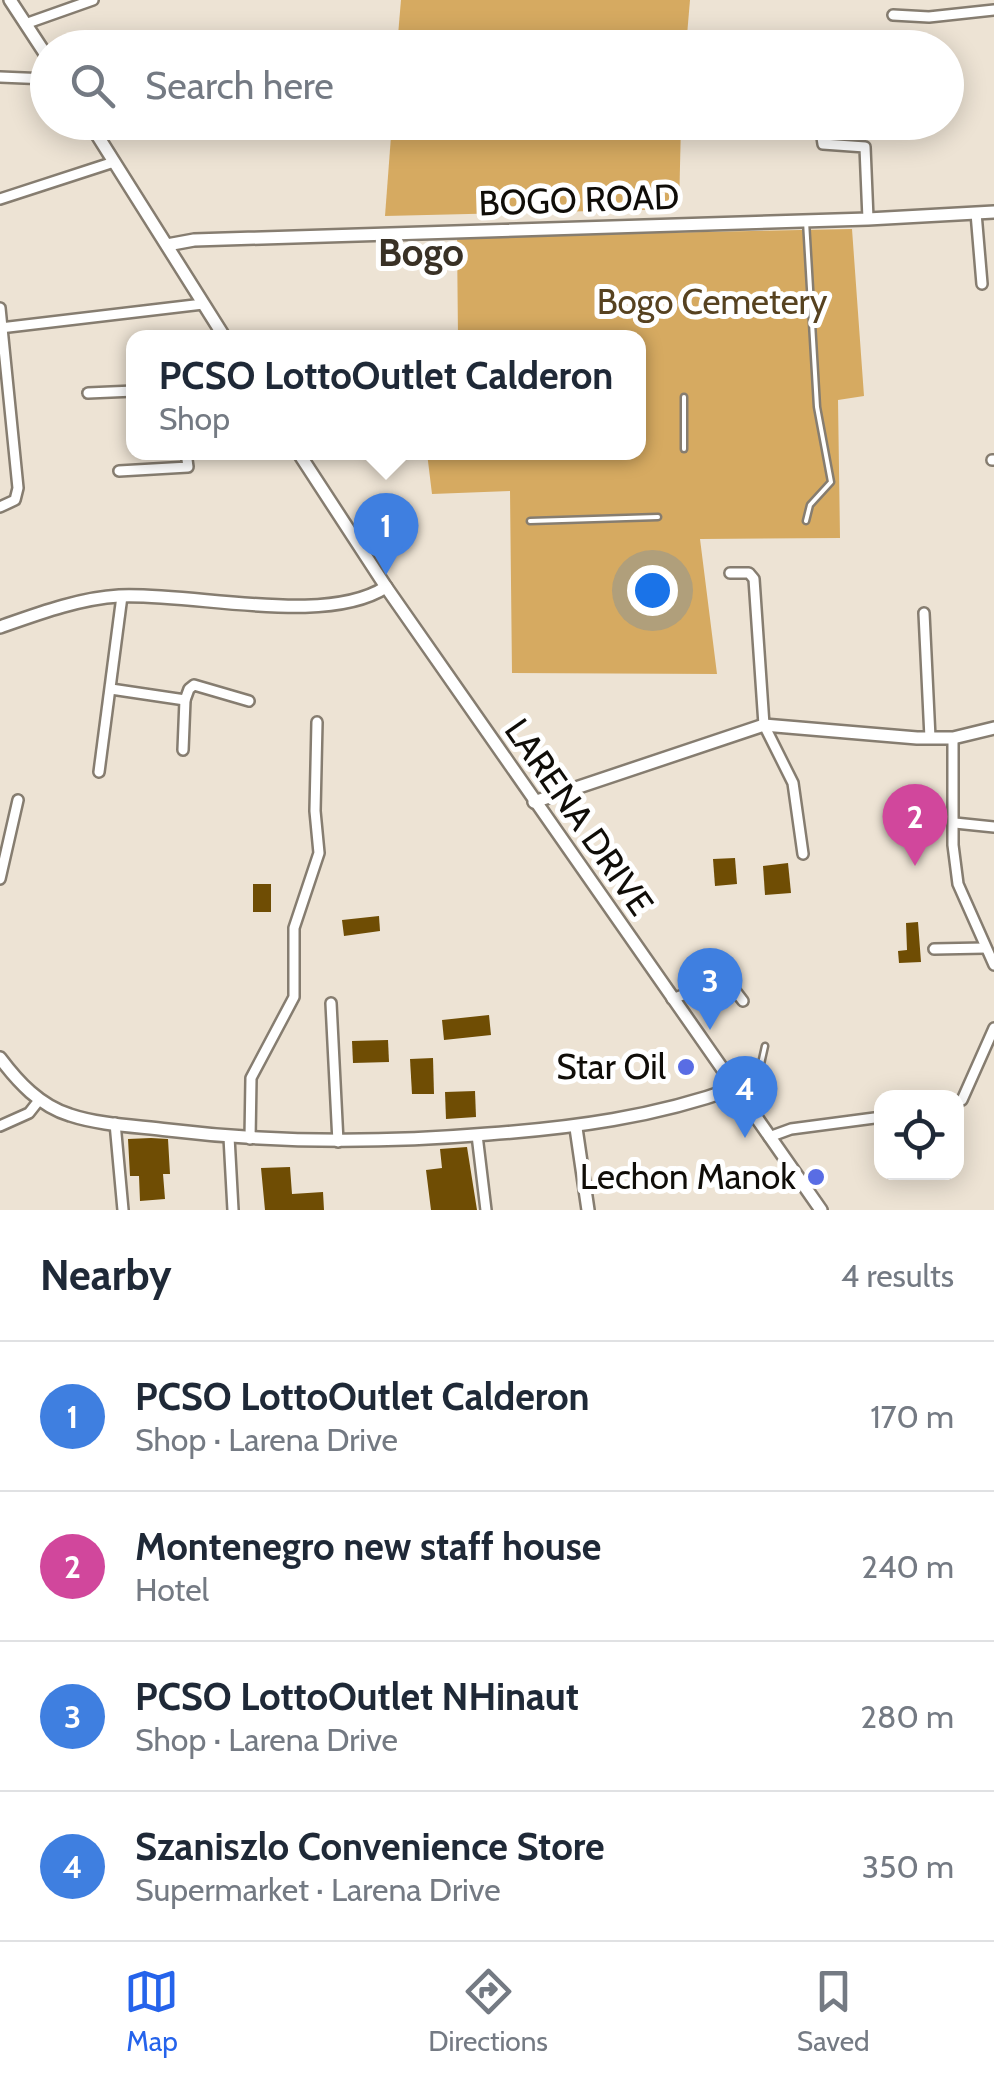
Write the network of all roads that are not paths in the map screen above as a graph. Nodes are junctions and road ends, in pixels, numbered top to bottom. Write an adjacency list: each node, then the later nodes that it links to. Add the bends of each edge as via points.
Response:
1 (10, 0): 5 (main road)
2 (93, 0): 5 (street)
3 (994, 10): 4 (street)
4 (893, 15)
5 (26, 24): 6 (main road)
6 (30, 30)
7 (0, 78): 8 (street)
8 (30, 78)
9 (100, 140): 11 (main road)
10 (822, 140): 15 (street, via 865,147)
11 (114, 162): 12 (street); 17 (main road)
12 (0, 199)
13 (994, 212): 14 (main road, BOGO ROAD)
14 (976, 213): 15 (main road, BOGO ROAD); 18 (street)
15 (868, 219): 16 (main road, BOGO ROAD)
16 (806, 221): 17 (main road, BOGO ROAD); 33 (lane, via 817,407 831,482 810,505)
17 (167, 246): 19 (main road)
18 (982, 284)
19 (204, 304): 21 (street); 22 (main road)
20 (0, 308): 21 (street)
21 (2, 328): 30 (street, via 18,488 15,500)
22 (220, 330)
23 (126, 391): 24 (street)
24 (88, 393)
25 (684, 397): 26 (lane)
26 (684, 448)
27 (187, 460): 29 (street, via 188,467)
28 (303, 460): 35 (main road, LARENA DRIVE)
29 (119, 471)
30 (0, 507)
31 (658, 517): 32 (lane)
32 (530, 522)
33 (806, 522)
34 (730, 573): 43 (street, via 754,578)
35 (386, 587): 36 (main road, via 338,604); 50 (main road, LARENA DRIVE)
36 (122, 596): 38 (main road); 39 (street)
37 (924, 613): 45 (street)
38 (0, 627)
39 (111, 689): 40 (street); 48 (street)
40 (185, 700): 41 (street, via 194,686); 47 (street)
41 (249, 701)
42 (317, 722): 74 (street, via 320,853 294,928 294,997 251,1078)
43 (764, 725): 45 (main road); 50 (main road); 53 (street, via 793,783)
44 (994, 728): 46 (main road)
45 (930, 738): 46 (main road)
46 (953, 738): 51 (street)
47 (183, 750)
48 (100, 772)
49 (18, 800): 54 (street)
50 (534, 802): 58 (main road, LARENA DRIVE)
51 (954, 822): 52 (street); 55 (street, via 958,884)
52 (994, 828)
53 (803, 854)
54 (0, 879)
55 (985, 948): 56 (street); 57 (street)
56 (934, 949)
57 (994, 964)
58 (672, 999): 59 (street, via 721,981); 64 (main road, LARENA DRIVE)
59 (743, 1001)
60 (331, 1003): 75 (street)
61 (994, 1028): 65 (street)
62 (765, 1046): 64 (lane, via 757,1082)
63 (0, 1058): 66 (main road)
64 (737, 1092): 70 (main road); 72 (main road, LARENA DRIVE)
65 (964, 1096)
66 (40, 1100): 68 (main road, via 68,1115); 69 (street)
67 (874, 1117): 72 (street)
68 (115, 1123): 73 (main road); 76 (street)
69 (0, 1126)
70 (576, 1128): 71 (main road); 79 (main road)
71 (477, 1135): 75 (main road); 78 (street)
72 (769, 1137): 80 (main road, LARENA DRIVE)
73 (229, 1138): 74 (main road); 77 (street)
74 (250, 1138): 75 (main road)
75 (338, 1142)
76 (122, 1210)
77 (233, 1210)
78 (486, 1210)
79 (588, 1210)
80 (821, 1210)

